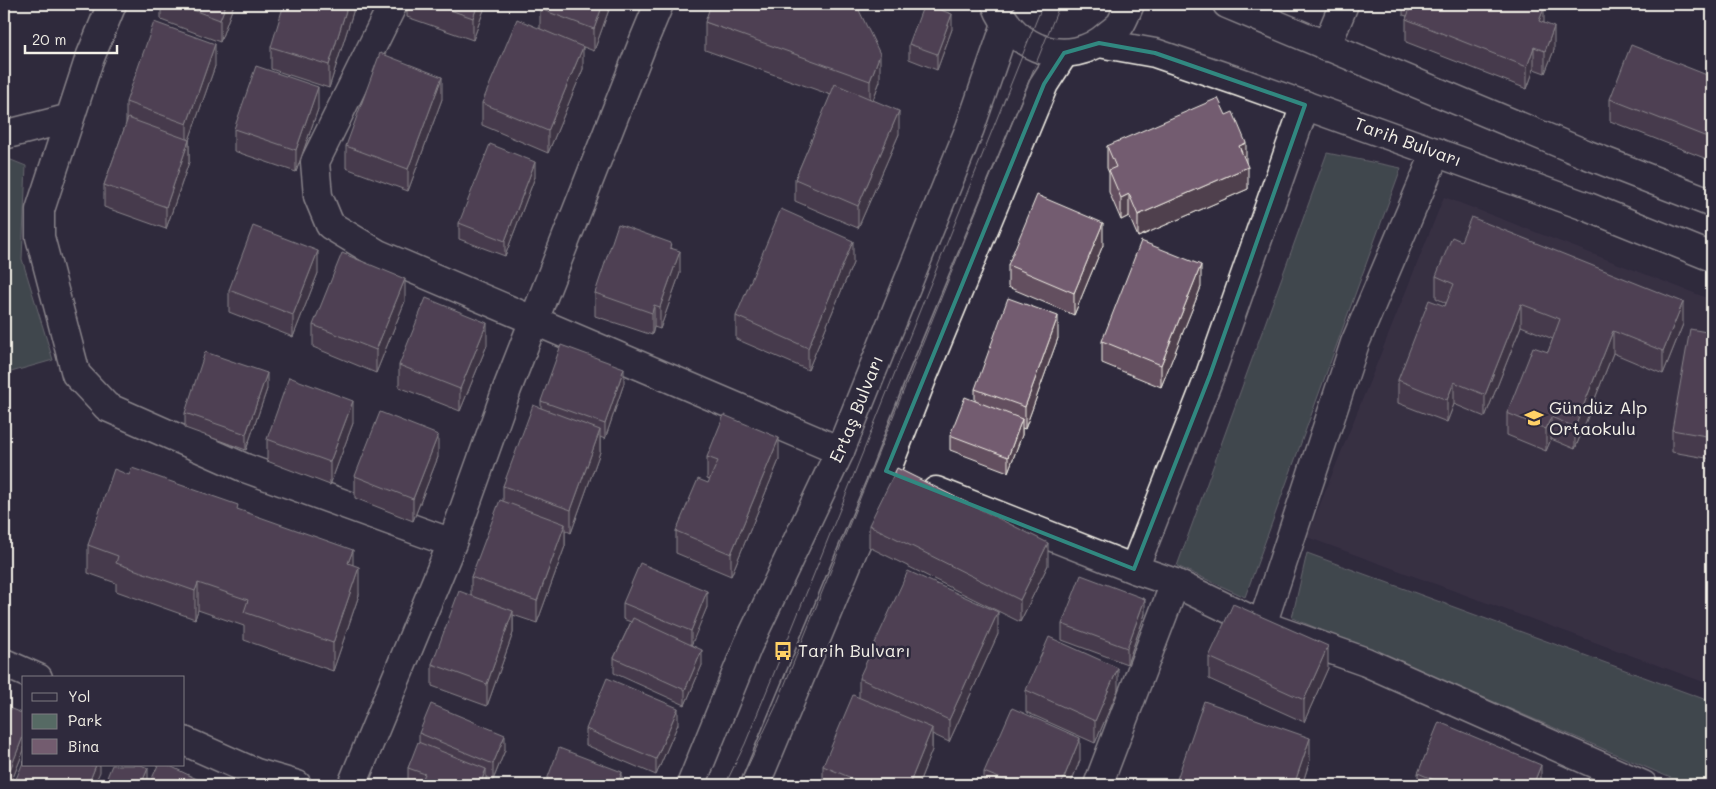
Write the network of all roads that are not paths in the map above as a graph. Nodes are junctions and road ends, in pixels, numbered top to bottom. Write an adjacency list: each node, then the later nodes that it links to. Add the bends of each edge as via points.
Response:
1 (112, 4): 12 (street)
2 (393, 4): 17 (street, via 315,162 318,196 330,226 378,254)
3 (659, 4): 17 (street)
4 (1130, 4): 8 (street, via 1120,24)
5 (1227, 4): 9 (street)
6 (1344, 4): 9 (street)
7 (1001, 14): 10 (street, via 1026,43); 18 (street, Ertaş Bulvarı, via 970,128)
8 (1100, 43): 10 (street); 11 (street, Tarih Bulvarı, via 1155,54)
9 (1326, 46): 15 (street)
10 (1064, 53): 19 (street, via 1044,84 923,376)
11 (1305, 105): 14 (street, Tarih Bulvarı); 21 (street, via 1210,375)
12 (70, 118): 13 (street); 20 (street, via 40,210 40,237 76,374 107,407 245,468)
13 (4, 135)
14 (1436, 152): 16 (street, Tarih Bulvarı, via 1588,207); 23 (street, via 1355,343)
15 (1712, 203)
16 (1712, 257)
17 (534, 320): 18 (street); 20 (street)
18 (840, 451): 29 (street, Ertaş Bulvarı, via 748,646)
19 (901, 477): 21 (street); 30 (street)
20 (452, 543): 28 (street)
21 (1134, 569): 22 (street)
22 (1175, 583): 23 (street); 31 (street)
23 (1262, 625): 32 (street, via 1366,662)
24 (4, 663): 25 (street)
25 (33, 676)
26 (185, 742): 27 (street, via 256,773)
27 (296, 785)
28 (352, 785)
29 (691, 785)
30 (755, 785)
31 (1098, 785)
32 (1642, 785)

